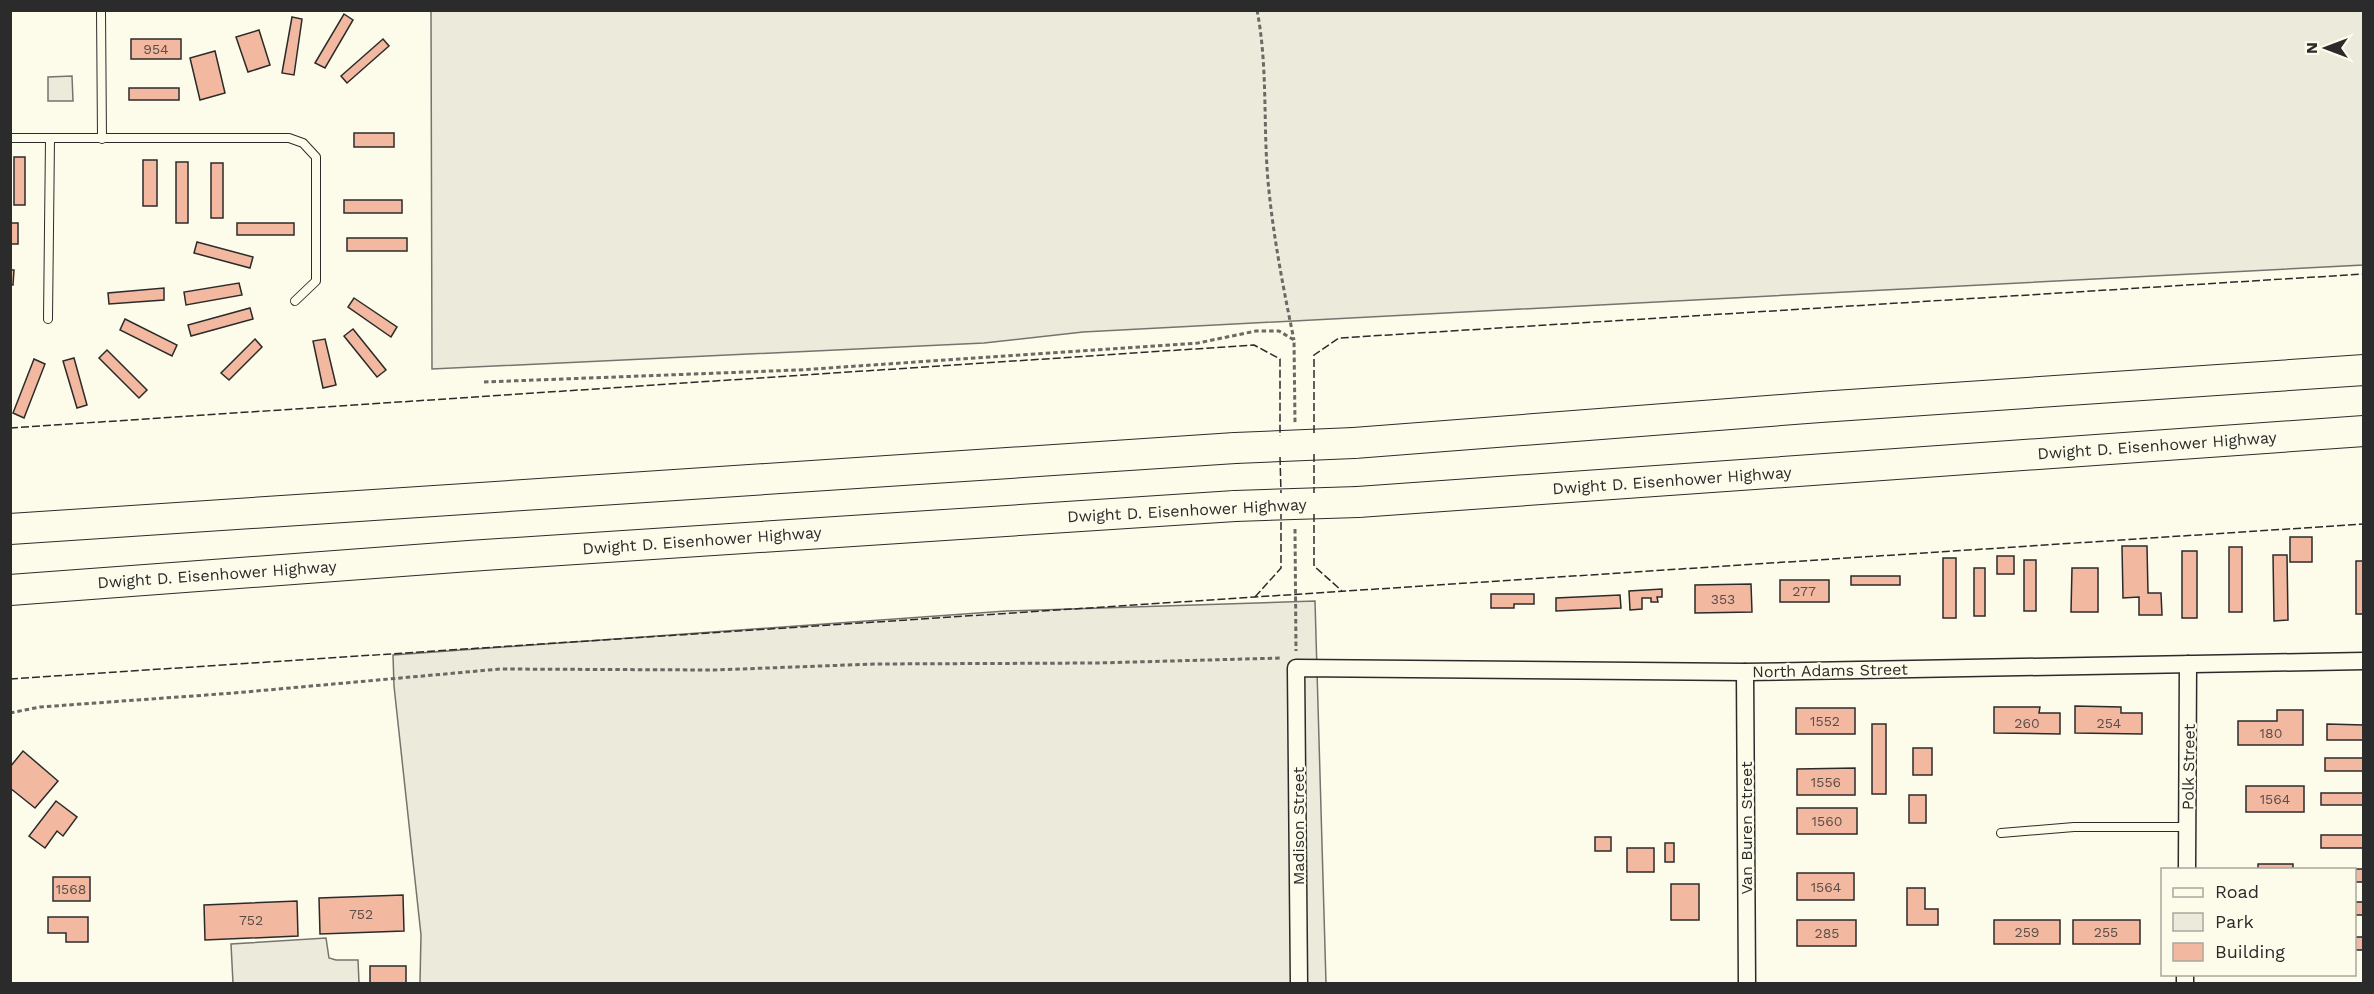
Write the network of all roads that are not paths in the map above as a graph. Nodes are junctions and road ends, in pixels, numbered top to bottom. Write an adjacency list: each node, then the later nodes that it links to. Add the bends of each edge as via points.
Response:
1 (100, 10): 4 (lane)
2 (10, 138): 3 (lane)
3 (50, 139): 4 (lane); 6 (lane)
4 (102, 139): 5 (lane, via 289,138 303,143 316,158 316,281)
5 (295, 301)
6 (48, 319)
7 (2364, 370): 9 (highway, bridge, via 1354,442)
8 (2364, 431): 10 (highway, Dwight D. Eisenhower Highway, bridge, via 1358,502 1234,506)
9 (10, 529)
10 (10, 590)
11 (2364, 661): 13 (street, North Adams Street)
12 (1296, 663): 14 (street, North Adams Street); 18 (street, Madison Street)
13 (2188, 664): 14 (street, North Adams Street); 15 (street, Polk Street)
14 (1745, 672): 19 (street, Van Buren Street)
15 (2187, 827): 16 (lane, via 2085,827); 17 (street, Polk Street)
16 (2001, 833)
17 (2187, 868)
18 (1299, 984)
19 (1747, 984)

